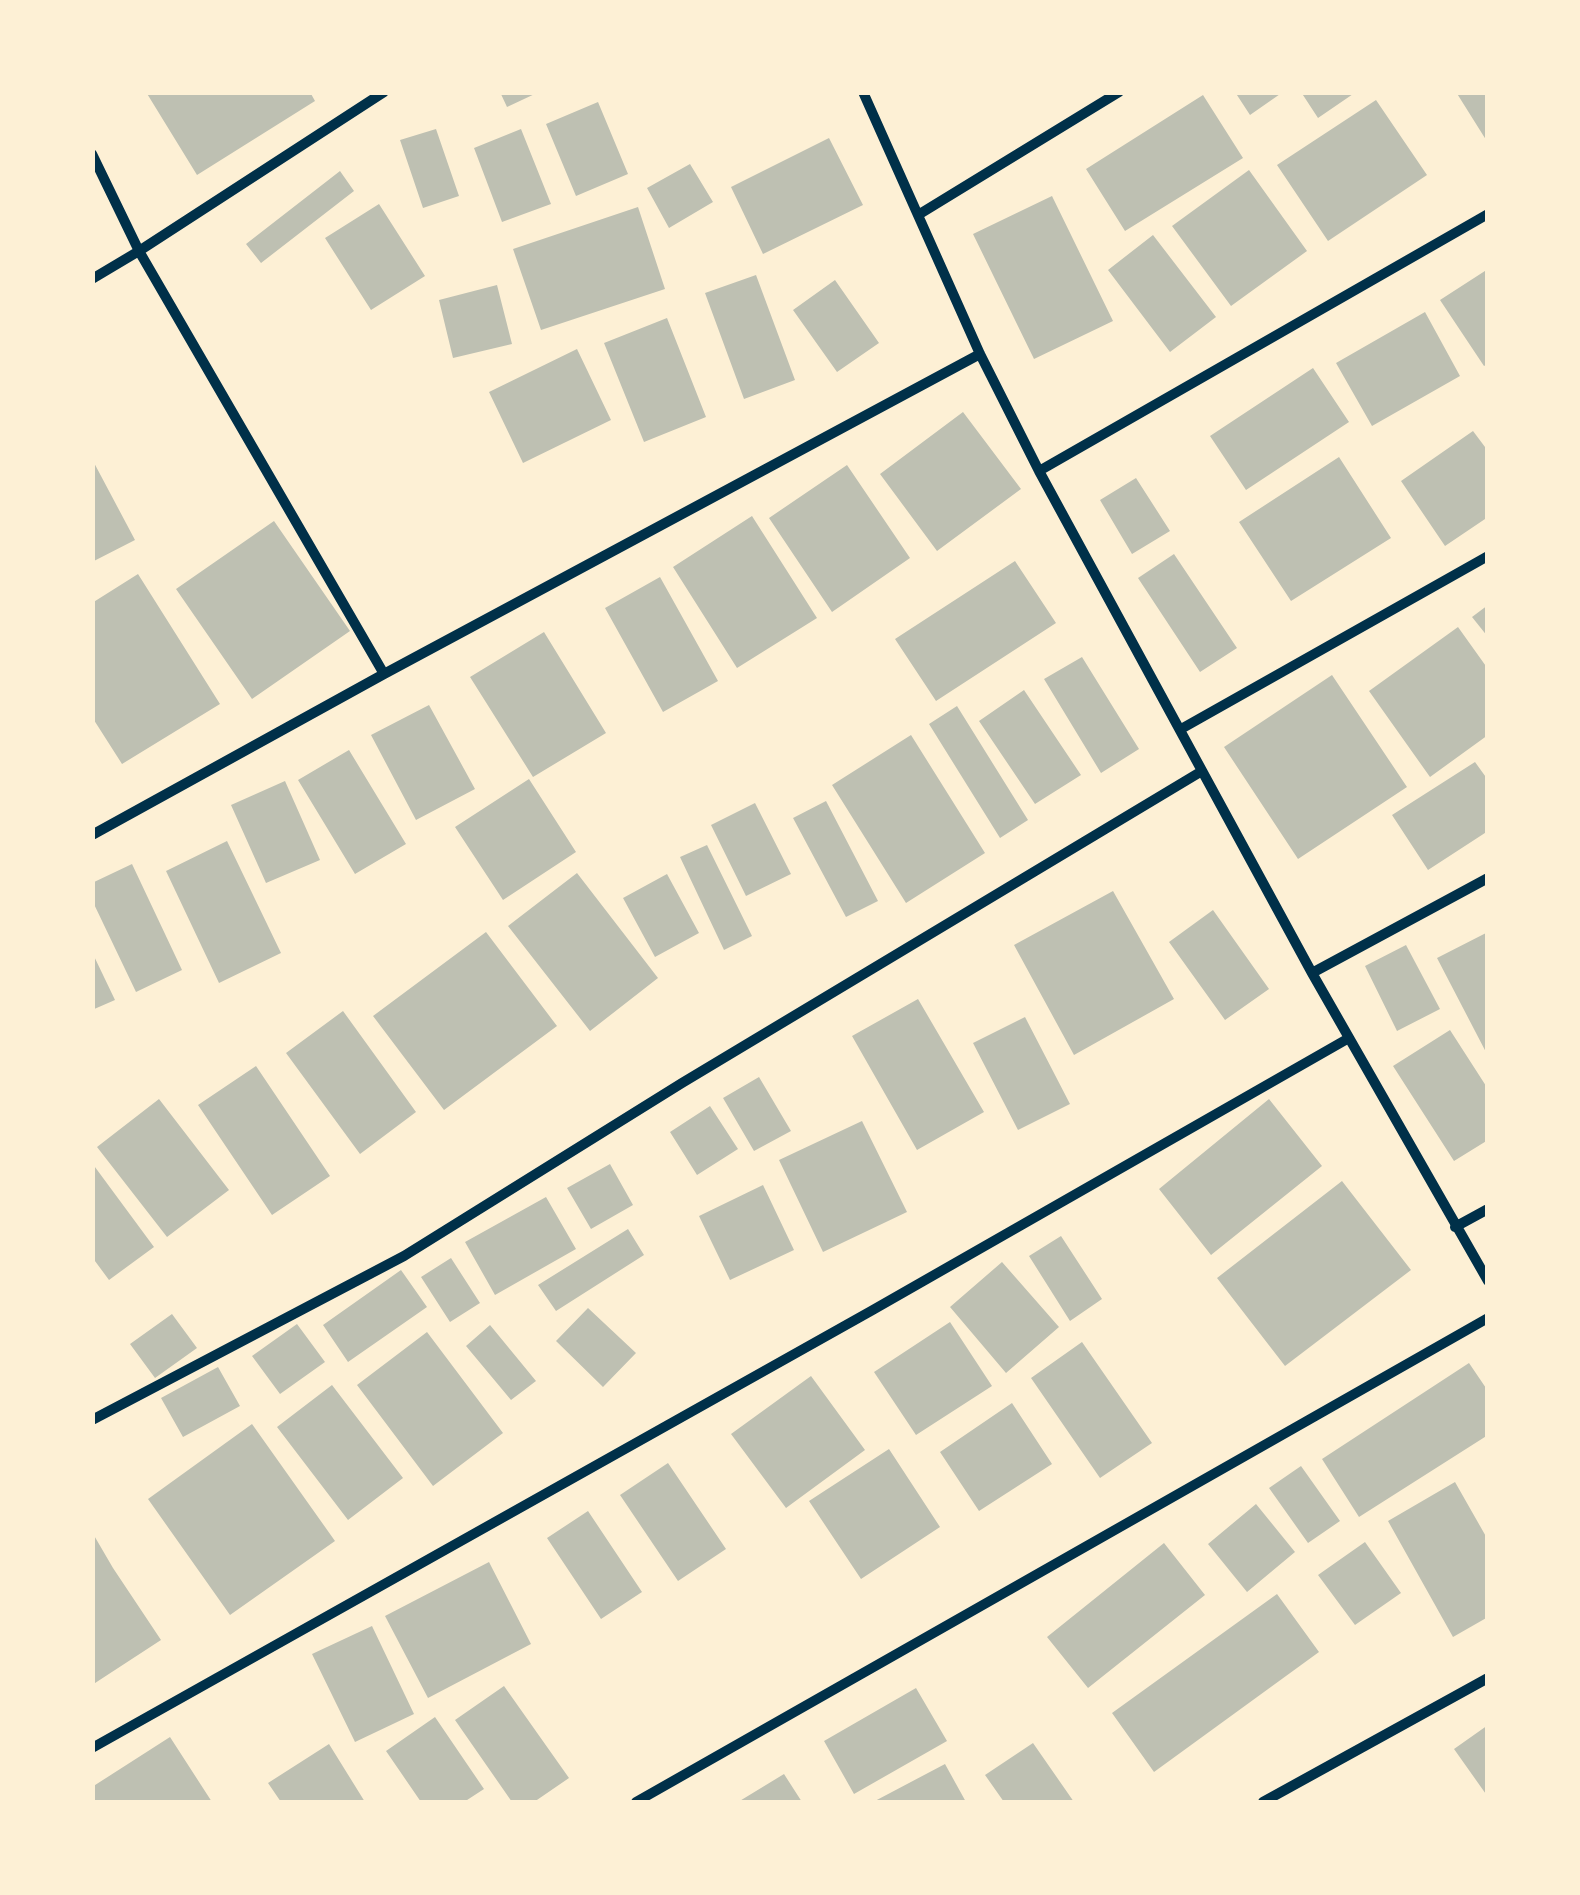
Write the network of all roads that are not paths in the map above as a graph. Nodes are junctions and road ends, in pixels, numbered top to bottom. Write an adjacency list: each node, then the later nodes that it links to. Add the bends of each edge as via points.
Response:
1 (384, 92): 7 (street)
2 (863, 92): 5 (street)
3 (1120, 92): 5 (street)
4 (92, 154): 7 (street)
5 (918, 214): 9 (street)
6 (1488, 214): 10 (street)
7 (140, 251): 8 (street); 12 (street)
8 (92, 279)
9 (980, 354): 10 (street); 12 (street)
10 (1039, 471): 13 (street)
11 (1488, 556): 13 (street)
12 (384, 674): 15 (street)
13 (1181, 729): 14 (street)
14 (1202, 771): 17 (street); 23 (street, via 404,1256)
15 (92, 835)
16 (1488, 878): 17 (street)
17 (1312, 973): 18 (street)
18 (1349, 1038): 20 (street); 25 (street)
19 (1488, 1209): 20 (street)
20 (1455, 1227): 21 (street)
21 (1488, 1281)
22 (1488, 1318): 26 (street)
23 (92, 1420)
24 (1488, 1678): 27 (street)
25 (92, 1748)
26 (636, 1802)
27 (1262, 1802)

